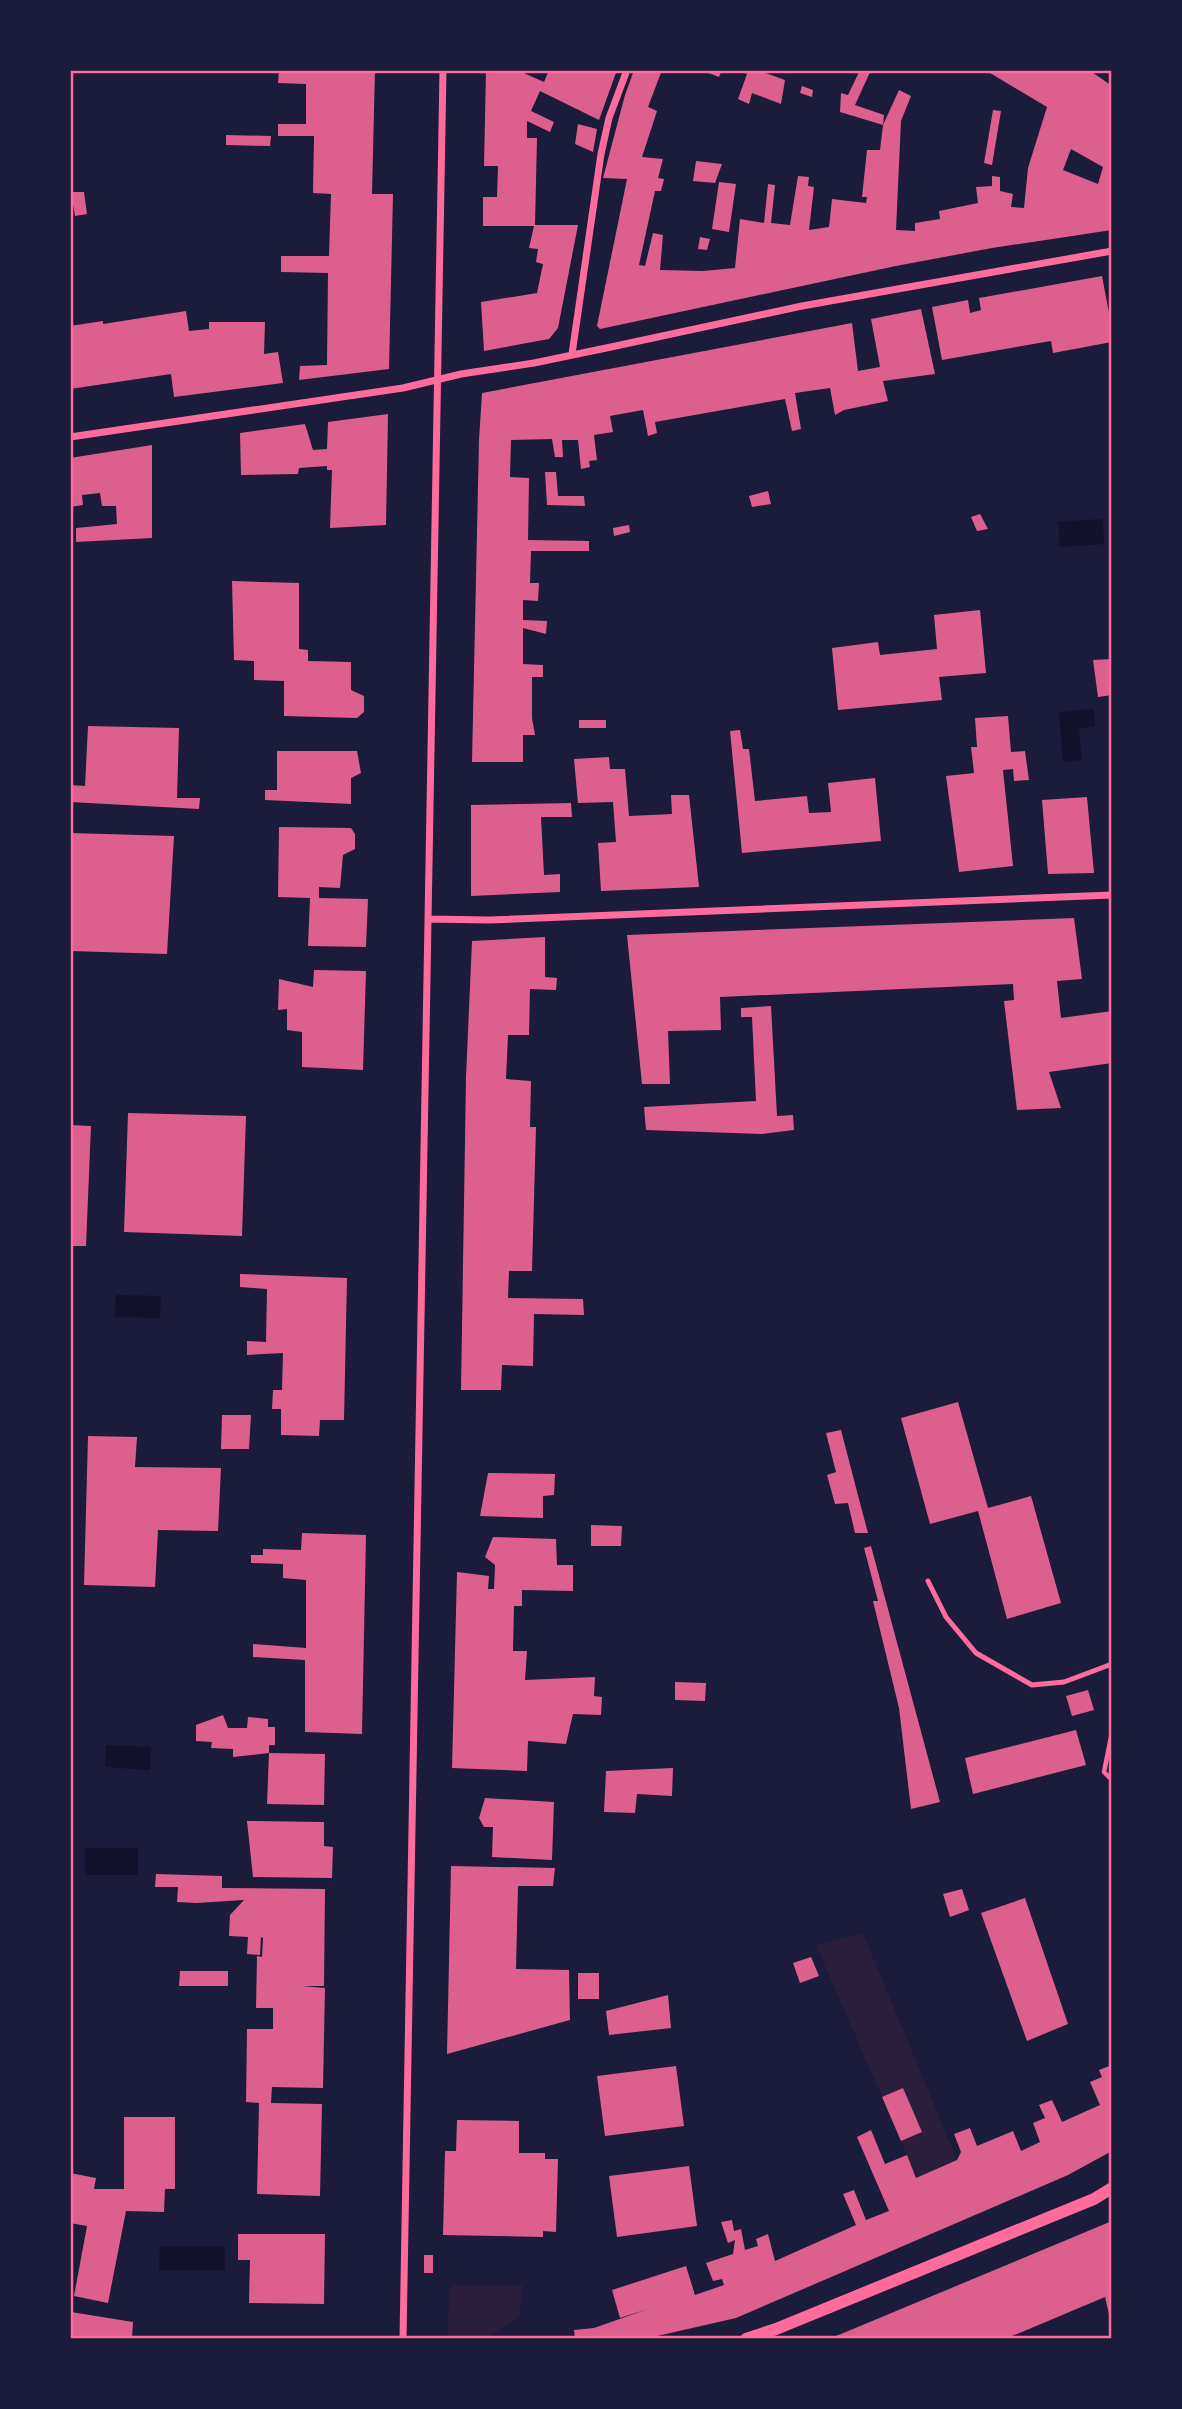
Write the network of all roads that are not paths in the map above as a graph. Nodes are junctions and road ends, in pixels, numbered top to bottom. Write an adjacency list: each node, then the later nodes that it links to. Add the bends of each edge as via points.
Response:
1 (443, 70): 5 (street)
2 (627, 70): 4 (street, via 601,154)
3 (1112, 251): 4 (street, via 802,306)
4 (572, 354): 5 (street)
5 (437, 379): 6 (street, via 390,390); 8 (street)
6 (70, 437)
7 (1112, 895): 8 (street)
8 (428, 919): 12 (street)
9 (928, 1581): 10 (lane, via 946,1617 976,1653 1032,1685 1064,1682)
10 (1112, 1664)
11 (1112, 2188): 13 (street)
12 (403, 2339)
13 (746, 2339)

